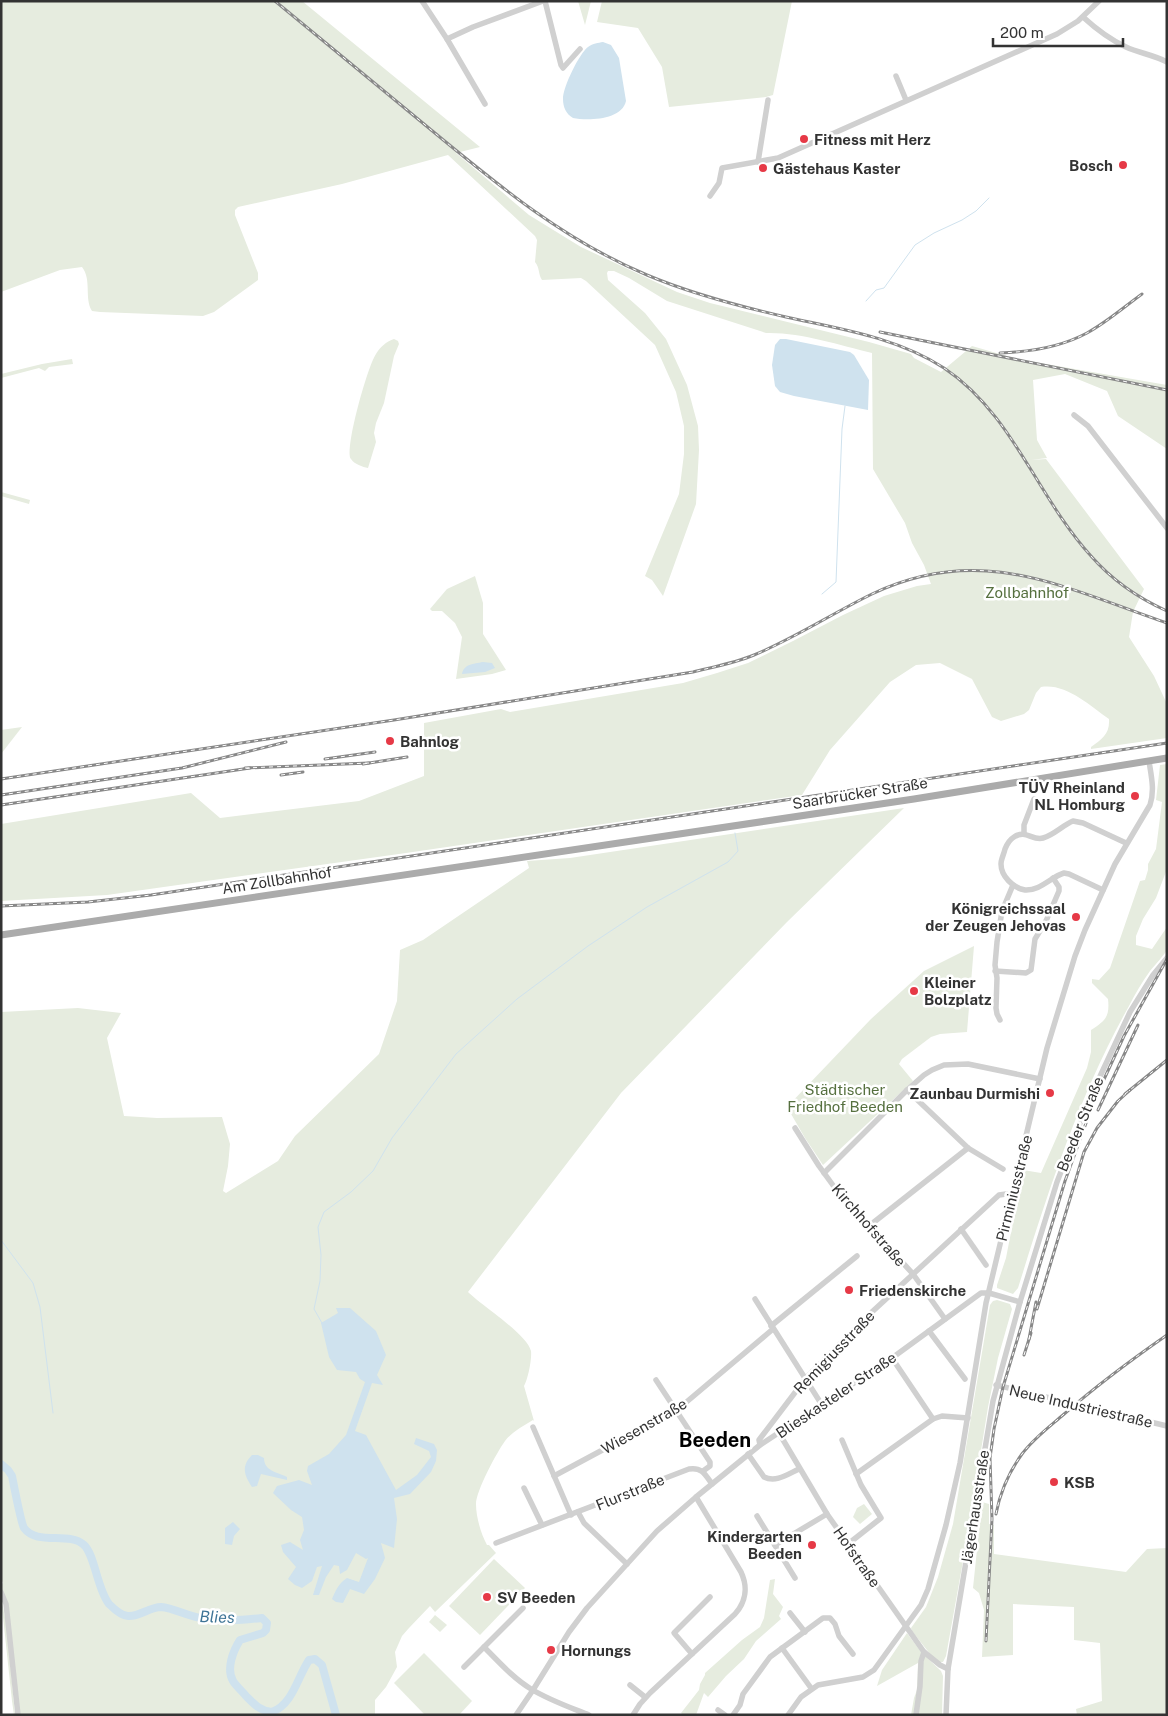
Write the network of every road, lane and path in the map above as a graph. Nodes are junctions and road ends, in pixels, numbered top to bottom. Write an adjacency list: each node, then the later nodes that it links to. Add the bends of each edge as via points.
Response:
1 (422, 1): 5 (street)
2 (544, 1): 5 (street); 6 (street, via 563,68)
3 (1099, 1): 4 (street)
4 (1083, 17): 7 (street, via 1127,48); 10 (street, via 1057,34)
5 (447, 39): 11 (street)
6 (580, 49)
7 (1167, 62)
8 (896, 76): 10 (street)
9 (768, 100): 12 (street)
10 (906, 100): 12 (street, via 778,158)
11 (484, 104)
12 (758, 162): 13 (street, via 722,168 719,183)
13 (710, 196)
14 (1074, 415): 15 (street, via 1088,426)
15 (1167, 528)
16 (1167, 758): 17 (main road, Saarbrücker Straße)
17 (1149, 761): 20 (street, Pirminiusstraße, via 1152,799); 21 (main road, Saarbrücker Straße)
18 (1034, 799): 19 (street)
19 (1024, 833): 20 (street, via 1044,838 1073,821); 23 (street, via 1010,840 1002,859 1002,871)
20 (1126, 843): 24 (street, Pirminiusstraße)
21 (557, 852): 25 (main road, Am Zollbahnhof)
22 (1053, 878): 23 (street, via 1032,889); 24 (street, via 1069,874); 27 (street, via 1059,891 1035,939 1033,967 1026,973)
23 (1013, 885): 27 (street, via 1002,911)
24 (1103, 890): 29 (street, Pirminiusstraße, via 1075,956)
25 (1, 935)
26 (1167, 958): 43 (street, Beeder Straße, via 1130,1012 1089,1100 1057,1182)
27 (995, 971): 28 (street, via 996,1008)
28 (1000, 1020)
29 (1040, 1079): 30 (street, via 956,1064 932,1070); 35 (street, Pirminiusstraße)
30 (907, 1090): 32 (street); 34 (street)
31 (795, 1128): 34 (street, Kirchhofstraße)
32 (968, 1148): 33 (street); 36 (street)
33 (1003, 1169)
34 (824, 1173): 36 (street, Kirchhofstraße)
35 (1013, 1195): 37 (street, Remigiusstraße, via 999,1195); 41 (street, Pirminiusstraße)
36 (869, 1226): 40 (street, Kirchhofstraße)
37 (961, 1229): 39 (street); 40 (street, Remigiusstraße)
38 (857, 1256): 45 (street, Wiesenstraße)
39 (986, 1265)
40 (913, 1274): 44 (street, Kirchhofstraße); 48 (street, Remigiusstraße)
41 (988, 1293): 43 (street); 44 (street, Blieskasteler Straße, via 981,1293); 54 (street, Pirminiusstraße)
42 (755, 1300): 45 (street)
43 (1020, 1302): 51 (street, Jägerhausstraße)
44 (945, 1320): 46 (street, Blieskasteler Straße)
45 (772, 1327): 48 (street); 53 (street, Wiesenstraße)
46 (929, 1332): 47 (street, Blieskasteler Straße); 49 (street)
47 (892, 1358): 52 (street, Blieskasteler Straße); 55 (street)
48 (806, 1378): 52 (street); 60 (street, Remigiusstraße, via 762,1436)
49 (965, 1379)
50 (656, 1380): 53 (street)
51 (996, 1385): 56 (street, Neue Industriestraße); 91 (street, Jägerhausstraße)
52 (822, 1405): 58 (street, Blieskasteler Straße)
53 (677, 1410): 63 (street, via 710,1462); 65 (street, Wiesenstraße)
54 (968, 1418): 55 (street, via 942,1416); 83 (street, Pirminiusstraße, via 931,1580 921,1605)
55 (933, 1419): 64 (street)
56 (1167, 1426)
57 (533, 1427): 65 (street)
58 (779, 1434): 60 (street, Blieskasteler Straße); 62 (street, Hofstraße)
59 (842, 1440): 64 (street)
60 (760, 1445): 61 (street, Blieskasteler Straße)
61 (748, 1454): 62 (street, via 767,1479 778,1479); 66 (street, Blieskasteler Straße)
62 (799, 1469): 70 (street, Hofstraße)
63 (703, 1471): 66 (street); 69 (street, Flurstraße, via 689,1469)
64 (856, 1474): 76 (street, via 881,1518)
65 (554, 1476): 71 (street)
66 (712, 1484): 68 (street, Blieskasteler Straße)
67 (524, 1488): 73 (street)
68 (696, 1497): 77 (street, Blieskasteler Straße, via 657,1531); 88 (street, via 741,1572 746,1590 739,1609)
69 (578, 1512): 71 (street, Flurstraße); 77 (street, via 584,1523)
70 (827, 1514): 75 (street); 76 (street, Hofstraße)
71 (571, 1515): 73 (street, Flurstraße)
72 (758, 1516): 75 (street)
73 (542, 1525): 74 (street, Flurstraße)
74 (496, 1543)
75 (775, 1544): 78 (street)
76 (848, 1544): 83 (street, Hofstraße)
77 (627, 1564): 94 (street, Blieskasteler Straße, via 577,1620)
78 (794, 1578)
79 (1, 1592): 97 (street, via 6,1604)
80 (710, 1597): 88 (street, via 674,1633)
81 (522, 1608): 85 (street)
82 (790, 1613): 84 (street)
83 (905, 1626): 87 (street, Hofstraße); 93 (street, Pirminiusstraße, via 870,1673 855,1680)
84 (805, 1632): 86 (street); 89 (street, via 823,1618 830,1618)
85 (484, 1647): 90 (street); 94 (street)
86 (782, 1648): 93 (street); 102 (street, via 766,1661)
87 (924, 1652): 91 (street, Hofstraße); 104 (street, via 920,1661)
88 (692, 1654): 95 (street)
89 (853, 1654)
90 (464, 1667)
91 (948, 1669): 105 (street, Jägerhausstraße)
92 (630, 1685): 95 (street)
93 (811, 1688): 103 (street)
94 (533, 1690): 98 (street, Blieskasteler Straße); 99 (street)
95 (645, 1697): 100 (street)
96 (718, 1710): 101 (street)
97 (18, 1715)
98 (516, 1715)
99 (589, 1715)
100 (633, 1715)
101 (725, 1715)
102 (733, 1715)
103 (788, 1715)
104 (916, 1715)
105 (946, 1715)

